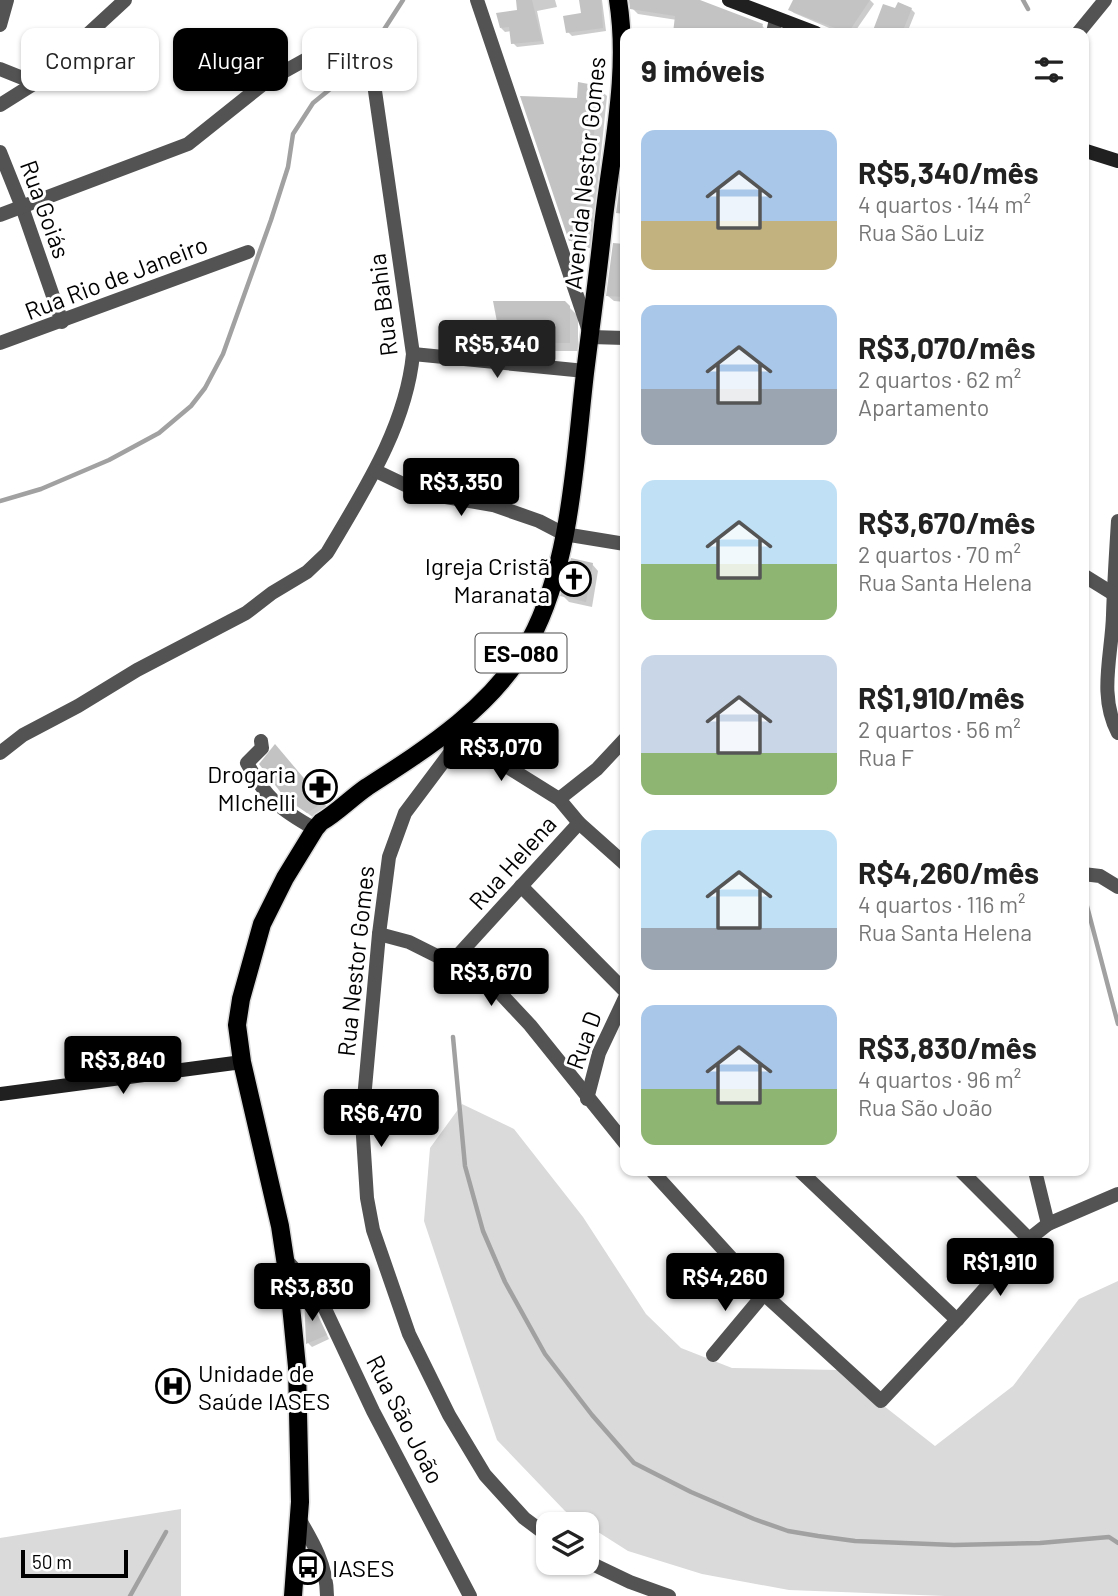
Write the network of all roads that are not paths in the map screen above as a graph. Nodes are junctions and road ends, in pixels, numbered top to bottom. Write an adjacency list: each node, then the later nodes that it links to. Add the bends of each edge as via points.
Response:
1 (7, 0): 9 (street)
2 (125, 0): 10 (street)
3 (477, 0): 26 (street)
4 (618, 0): 11 (main road, Avenida Nestor Gomes / ES-080)
5 (729, 0): 8 (street)
6 (756, 0): 8 (street)
7 (1105, 0): 13 (street)
8 (772, 22): 12 (street)
9 (0, 25)
10 (95, 28)
11 (622, 28)
12 (790, 28)
13 (1083, 28)
14 (0, 69): 15 (street)
15 (21, 77)
16 (620, 82): 26 (main road, Avenida Nestor Gomes / ES-080)
17 (22, 91): 18 (street)
18 (0, 105)
19 (0, 152): 22 (street, Rua Goiás)
20 (1089, 152): 21 (street)
21 (1118, 161)
22 (22, 207): 23 (street, Rua Bahia); 25 (street, Rua Goiás); 29 (street, Rua Bahia, via 188,144 298,62 321,51 342,49 360,58 373,76)
23 (0, 215)
24 (248, 252): 25 (street, Rua Rio de Janeiro)
25 (62, 322): 28 (street, Rua Rio de Janeiro)
26 (591, 337): 27 (street); 30 (main road, Avenida Nestor Gomes / ES-080)
27 (620, 338)
28 (0, 343)
29 (413, 354): 30 (street); 31 (street, Rua Bahia, via 407,391)
30 (585, 371): 33 (main road, Avenida Nestor Gomes / ES-080)
31 (376, 471): 33 (street, via 422,493 493,505); 42 (street, Rua Bahia, via 327,553 307,572 246,613 137,670)
32 (1118, 521): 36 (street)
33 (564, 534): 34 (street); 39 (main road, Avenida Nestor Gomes / ES-080, via 549,596 530,640 505,677)
34 (620, 543)
35 (1089, 579): 36 (street)
36 (1112, 593): 37 (street)
37 (1116, 617): 38 (street, via 1107,663 1107,704)
38 (1118, 733)
39 (455, 734): 43 (street); 45 (main road, ES-080, via 365,788); 50 (street, Rua Nestor Gomes, via 399,825 388,857)
40 (261, 741): 45 (street, via 262,748 247,763 251,770 283,812)
41 (620, 744): 43 (street)
42 (0, 753)
43 (559, 799): 44 (street)
44 (579, 823): 46 (street); 48 (street, Rua Helena)
45 (315, 830): 54 (main road, ES-080, via 262,924 239,1009)
46 (620, 860)
47 (1089, 875): 49 (street)
48 (521, 886): 51 (street, Rua Helena); 52 (street)
49 (1118, 887)
50 (379, 934): 51 (street, via 409,942); 70 (street, Rua Nestor Gomes, via 362,1121 373,1230 409,1334 466,1446 504,1499)
51 (451, 963): 56 (street, via 500,993)
52 (620, 995)
53 (620, 1008): 56 (street, Rua D, via 599,1053)
54 (242, 1062): 55 (street); 65 (main road, ES-080)
55 (0, 1093)
56 (587, 1099): 57 (street)
57 (620, 1137)
58 (657, 1176): 66 (street)
59 (805, 1176): 67 (street)
60 (966, 1176): 64 (street)
61 (1036, 1176): 63 (street)
62 (1118, 1194): 63 (street)
63 (1048, 1224): 64 (street)
64 (1029, 1239): 67 (street)
65 (286, 1259): 69 (main road, ES-080, via 297,1367); 74 (street, Rua São João, via 318,1294)
66 (764, 1294): 67 (street, via 881,1401); 68 (street)
67 (957, 1320)
68 (713, 1355)
69 (298, 1517): 72 (main road, ES-080); 73 (street, via 317,1547)
70 (536, 1527)
71 (599, 1567): 75 (street)
72 (293, 1596)
73 (327, 1596)
74 (470, 1596)
75 (669, 1596)

